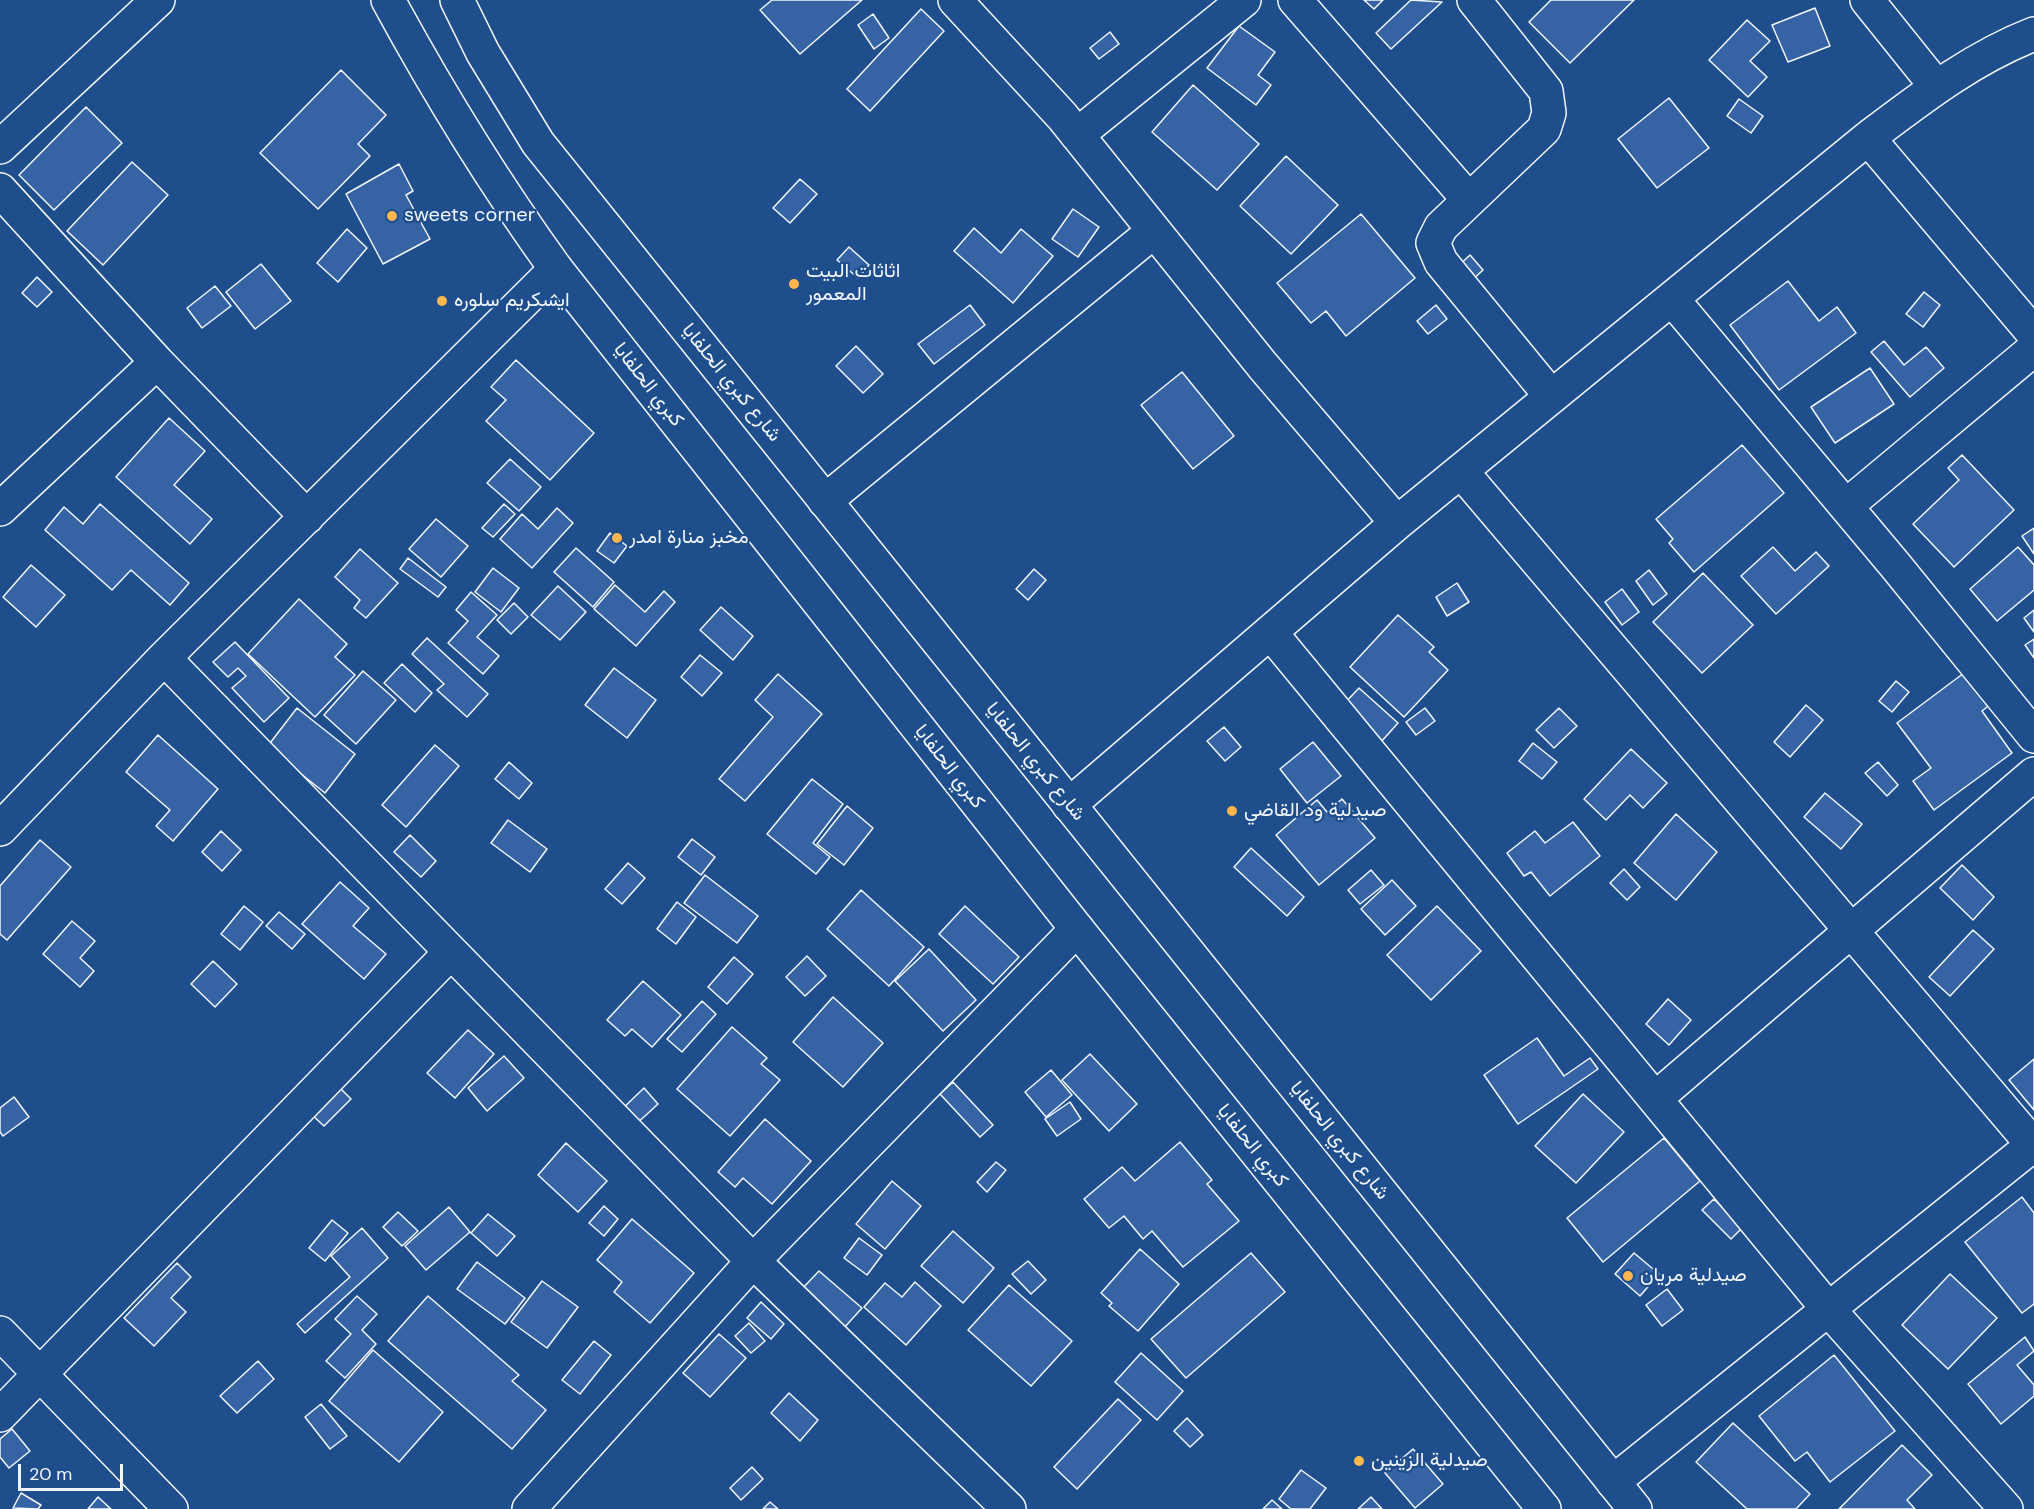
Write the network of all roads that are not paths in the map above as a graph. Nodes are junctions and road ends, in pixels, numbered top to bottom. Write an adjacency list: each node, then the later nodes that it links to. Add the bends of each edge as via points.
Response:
1 (158, 0): 13 (street)
2 (388, 0): 17 (street, كبري الحلفايا, via 486,169)
3 (457, 0): 24 (street, شارع كبري الحلفايا, via 483,53 538,143)
4 (955, 0): 11 (street)
5 (1244, 0): 11 (street)
6 (1295, 0): 15 (street)
7 (1474, 0): 15 (street, via 1546,92 1549,113 1544,129)
8 (1868, 0): 10 (street)
9 (2034, 34): 10 (street, via 2005,45)
10 (1936, 86): 12 (street)
11 (1077, 135): 16 (street)
12 (1868, 138): 18 (street); 19 (street)
13 (0, 147)
14 (0, 190): 21 (street)
15 (1469, 200): 22 (street, via 1441,227 1433,243 1441,262)
16 (1154, 231): 24 (street); 28 (street)
17 (556, 269): 27 (street); 35 (street, كبري الحلفايا)
18 (1671, 299): 22 (street); 25 (street)
19 (2034, 334)
20 (2034, 349): 25 (street)
21 (157, 362): 26 (street); 27 (street)
22 (1551, 396): 23 (street)
23 (1461, 471): 28 (street); 36 (street)
24 (825, 501): 33 (street, شارع كبري الحلفايا)
25 (1846, 506): 31 (street)
26 (0, 509)
27 (307, 517): 30 (street)
28 (1397, 523): 29 (street)
29 (1270, 632): 33 (street); 38 (street)
30 (164, 658): 34 (street); 37 (street)
31 (2034, 735)
32 (2034, 774): 36 (street)
33 (1070, 805): 45 (street, شارع كبري الحلفايا)
34 (0, 829)
35 (1077, 929): 40 (street); 49 (street, كبري الحلفايا)
36 (1851, 931): 38 (street); 39 (street)
37 (450, 953): 40 (street); 43 (street)
38 (1656, 1098): 41 (street)
39 (2033, 1145): 41 (street)
40 (753, 1261): 47 (street); 48 (street)
41 (1830, 1310): 45 (street); 51 (street)
42 (0, 1333): 43 (street)
43 (40, 1374): 44 (street); 46 (street)
44 (0, 1415)
45 (1613, 1482): 50 (street, شارع كبري الحلفايا)
46 (171, 1509)
47 (529, 1509)
48 (1009, 1509)
49 (1544, 1509)
50 (1635, 1509)
51 (2006, 1509)

